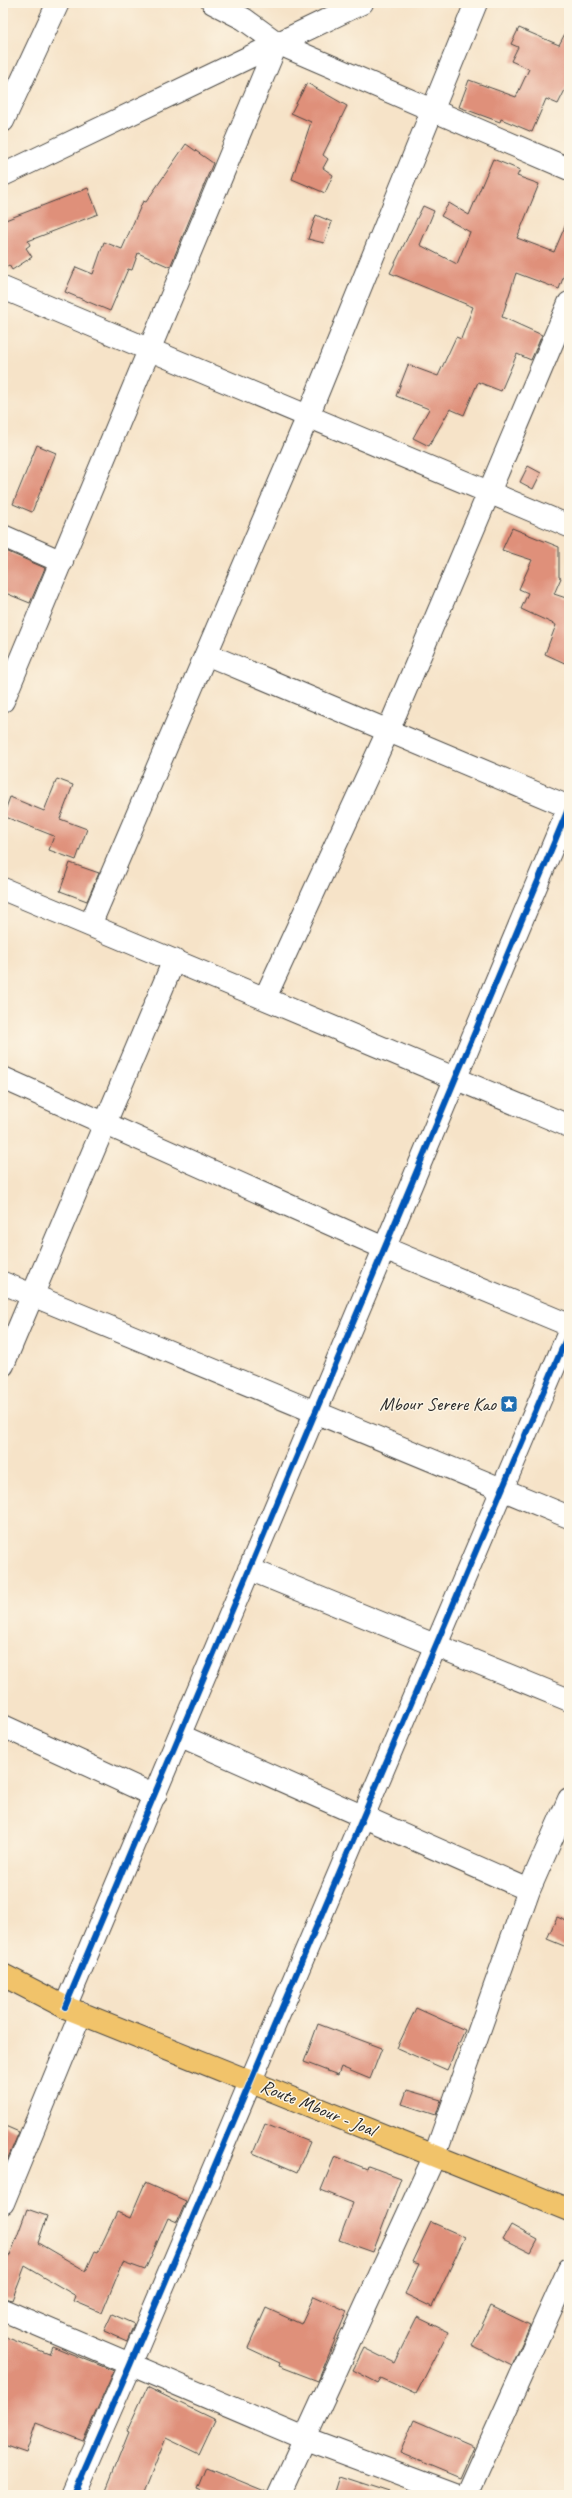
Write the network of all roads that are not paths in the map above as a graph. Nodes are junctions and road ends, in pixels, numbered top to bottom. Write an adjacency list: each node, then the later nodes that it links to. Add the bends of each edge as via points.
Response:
1 (58, 3): 8 (street)
2 (213, 3): 5 (street)
3 (362, 3): 6 (street)
4 (476, 3): 7 (street)
5 (249, 11): 6 (street)
6 (278, 42): 7 (street); 10 (street); 13 (street)
7 (433, 111): 9 (street); 14 (street)
8 (3, 121)
9 (569, 169)
10 (3, 175)
11 (3, 288): 13 (street)
12 (569, 303): 15 (street)
13 (151, 350): 14 (street); 18 (street)
14 (308, 416): 15 (street); 19 (street)
15 (487, 492): 16 (street); 21 (street)
16 (569, 526)
17 (3, 536): 18 (street)
18 (62, 562): 20 (street)
19 (206, 654): 21 (street); 24 (street)
20 (3, 700)
21 (388, 731): 22 (street); 26 (street)
22 (569, 807): 28 (street)
23 (3, 888): 24 (street)
24 (90, 925): 25 (street)
25 (174, 960): 26 (street); 29 (street)
26 (264, 998): 28 (street)
27 (3, 1078): 29 (street)
28 (455, 1078): 30 (street); 31 (street)
29 (105, 1124): 31 (street); 33 (street)
30 (569, 1126)
31 (384, 1248): 34 (street); 37 (street)
32 (3, 1282): 33 (street)
33 (32, 1296): 36 (street); 37 (street)
34 (569, 1325)
35 (569, 1332): 38 (street)
36 (3, 1365)
37 (315, 1412): 38 (street); 40 (street)
38 (502, 1489): 39 (street); 41 (street)
39 (569, 1516)
40 (249, 1570): 41 (street); 44 (street)
41 (436, 1646): 42 (street); 47 (street)
42 (569, 1700)
43 (3, 1726): 45 (street)
44 (181, 1736): 45 (street); 47 (street)
45 (155, 1796): 50 (street)
46 (569, 1799): 48 (street)
47 (363, 1817): 48 (street); 51 (street)
48 (529, 1890): 52 (street)
49 (3, 1975): 50 (main road, Route Mbour - Joal)
50 (73, 2010): 51 (main road, Route Mbour - Joal); 53 (street)
51 (251, 2081): 52 (main road, Route Mbour - Joal); 57 (street)
52 (435, 2155): 54 (main road, Route Mbour - Joal); 58 (street)
53 (3, 2203)
54 (569, 2210)
55 (569, 2269): 62 (street)
56 (3, 2310): 57 (street)
57 (130, 2365): 58 (street); 59 (street)
58 (303, 2438): 60 (street); 61 (street)
59 (73, 2495)
60 (279, 2495)
61 (455, 2495)
62 (466, 2495)

